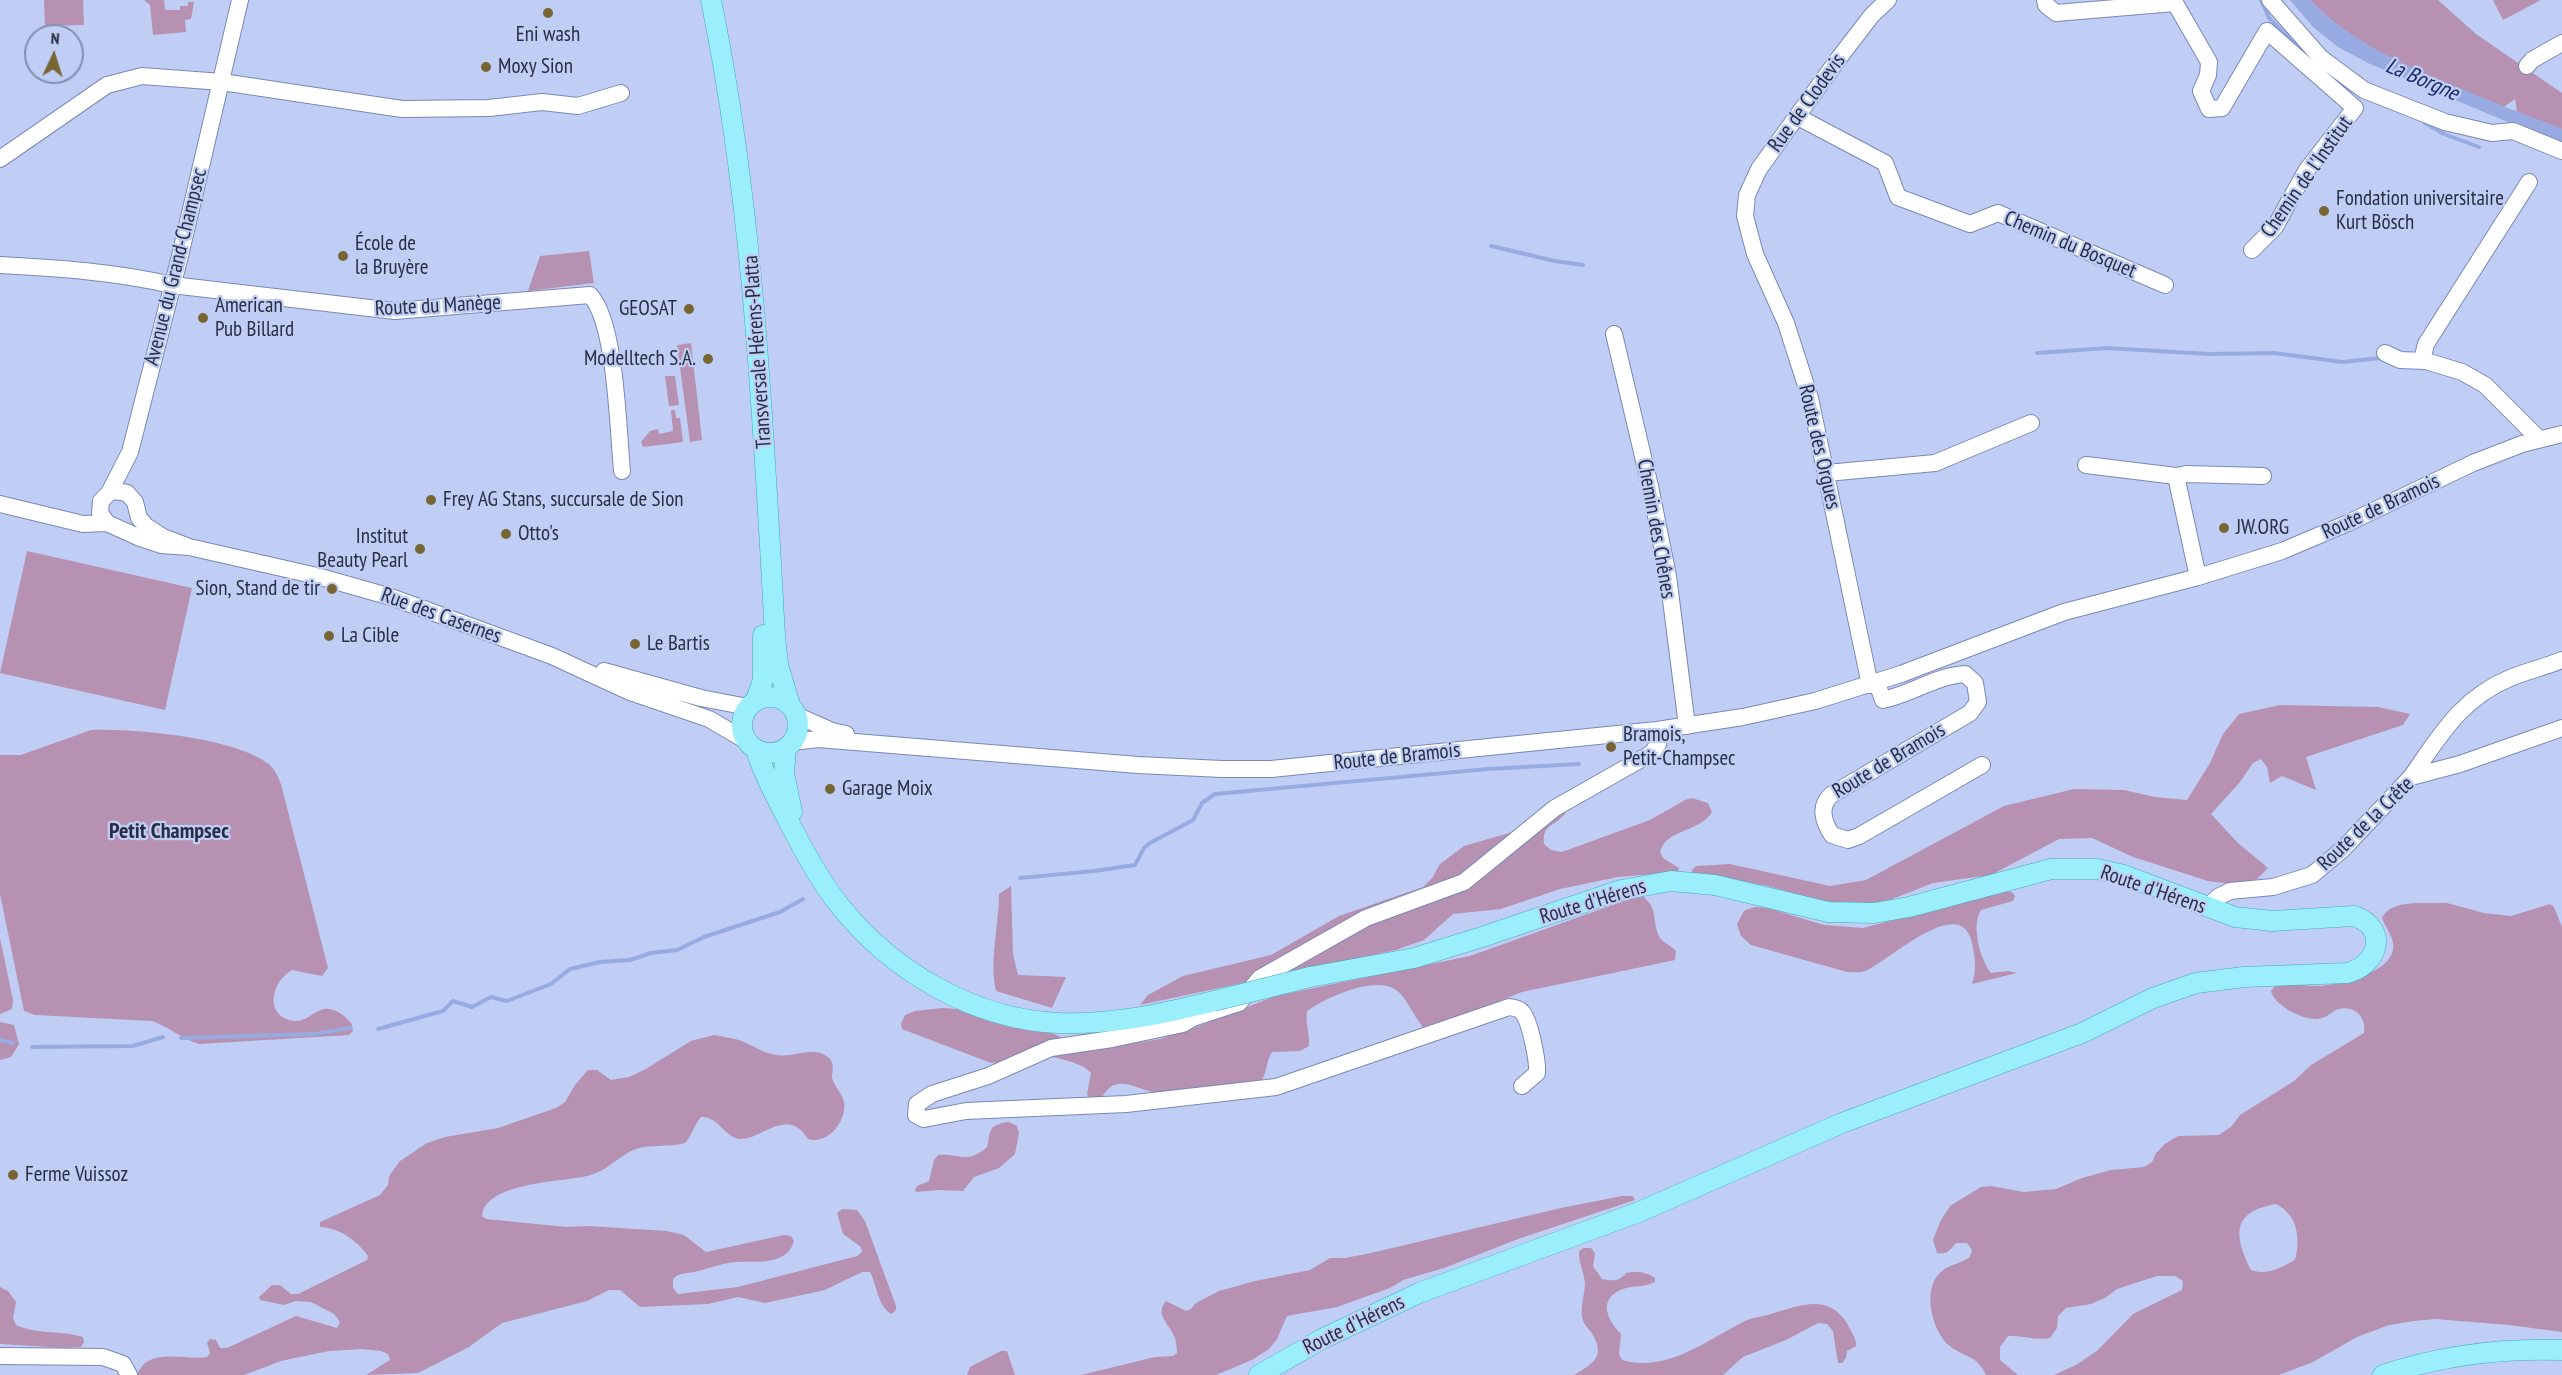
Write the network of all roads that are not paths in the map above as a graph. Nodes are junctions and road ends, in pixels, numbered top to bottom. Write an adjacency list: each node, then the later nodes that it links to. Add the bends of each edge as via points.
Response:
1 (240, 0): 9 (street, Avenue du Grand-Champsec)
2 (699, 0): 42 (main road, Transversale Hérens-Platta, via 727,158 746,327 764,654 763,680)
3 (711, 0): 43 (main road, Transversale Hérens-Platta, via 734,125 750,249 775,636 778,664)
4 (1888, 0): 11 (street, Rue de Clodevis, via 1868,21)
5 (2046, 0): 16 (street, Chemin de l'Institut, via 2046,5 2056,13 2175,3 2209,63 2201,92 2209,110 2222,108 2267,31 2355,108 2306,171 2275,227)
6 (2270, 0): 12 (street, via 2321,58 2364,90 2445,122 2492,133 2513,132)
7 (2562, 43): 8 (street)
8 (2527, 66)
9 (222, 82): 10 (street, via 402,109 489,108 542,102 578,106); 13 (street, via 142,76 107,84); 18 (street, Avenue du Grand-Champsec)
10 (621, 93)
11 (1798, 117): 15 (street, Rue de Clodevis, via 1751,182); 19 (street, Chemin du Bosquet, via 1885,163 1899,197 1970,224 1998,213)
12 (2562, 152)
13 (0, 159)
14 (2529, 182): 22 (street, via 2426,344)
15 (1745, 216): 29 (street, Route des Orgues, via 1755,254 1786,323 1803,375)
16 (2252, 250)
17 (0, 266): 18 (street, Route du Manège, via 78,270)
18 (172, 285): 26 (street, Avenue du Grand-Champsec); 28 (street, Route du Manège, via 395,311 590,295 598,304 608,334)
19 (2165, 285)
20 (1614, 334): 44 (street, Chemin des Chênes, via 1668,576)
21 (2385, 353): 22 (street, via 2400,360)
22 (2422, 360): 25 (street, via 2462,372 2486,385)
23 (2031, 423): 29 (street, via 1935,463)
24 (2562, 434): 25 (street, Route de Bramois)
25 (2539, 439): 38 (street, Route de Bramois, via 2473,463 2296,546)
26 (130, 452): 32 (street, Avenue du Grand-Champsec); 33 (street, Avenue du Grand-Champsec)
27 (2086, 465): 30 (street)
28 (622, 471)
29 (1827, 473): 41 (street, Route des Orgues)
30 (2176, 476): 31 (street); 38 (street)
31 (2263, 476)
32 (105, 497): 33 (street, via 122,491); 35 (street, Rue des Casernes, via 82,512); 36 (street, via 100,513)
33 (134, 502): 36 (street, via 136,514 129,524); 37 (street, Rue des Casernes, via 146,526)
34 (0, 504): 35 (street, Rue des Casernes)
35 (51, 517): 36 (street, Rue des Casernes)
36 (112, 525): 37 (street, Rue des Casernes, via 161,545)
37 (189, 547): 39 (street, Rue des Casernes, via 378,593)
38 (2198, 576): 41 (street, Route de Bramois, via 2064,612)
39 (552, 656): 42 (street, Rue des Casernes, via 701,698); 47 (street, Rue des Casernes, via 630,692 710,719)
40 (2562, 660): 51 (street, via 2491,687 2459,711)
41 (1873, 684): 44 (street, Route de Bramois, via 1776,710); 50 (street, Route de Bramois, via 1883,700 1951,675 1965,674 1975,683 1978,702 1970,713 1831,795 1823,806 1823,814 1832,836 1848,840 1859,836)
42 (752, 704): 43 (main road, via 773,697); 47 (main road, via 741,723)
43 (793, 710): 48 (main road, via 798,731); 49 (street, Route de Bramois, via 832,731)
44 (1687, 726): 46 (street, Route de Bramois)
45 (2562, 728): 51 (street, Route de la Crête)
46 (1657, 730): 49 (street, Route de Bramois, via 1271,769 1138,765); 54 (street, via 1655,750 1555,808 1464,882 1366,918 1260,978 1239,1003)
47 (751, 745): 48 (main road, via 771,753); 52 (main road, Route d'Hérens)
48 (789, 746): 49 (street, Route de Bramois, via 818,739); 52 (main road, Route d'Hérens, via 785,783)
49 (912, 746)
50 (1982, 765)
51 (2411, 777): 53 (street, Route de la Crête, via 2343,849 2312,875 2273,886 2230,891)
52 (799, 841): 54 (main road, Route d'Hérens, via 839,904 885,952 933,986 974,1004 1020,1018 1056,1023 1136,1019)
53 (2207, 908): 54 (main road, Route d'Hérens, bridge, via 2097,869 2051,869 1874,913 1828,912 1715,885 1671,881 1621,890 1414,958 1310,977); 59 (main road, Route d'Hérens, via 2256,920 2354,916 2366,920 2374,931 2374,953 2358,970 2347,973 2196,983 2153,998 2082,1033 1842,1123 1639,1212 1419,1293 1322,1339)
54 (1202, 1008): 55 (street, via 1183,1024 1051,1048 988,1076 932,1094 917,1104 916,1115 924,1119 966,1111 1126,1104 1276,1087 1509,1007 1523,1013 1537,1060 1538,1072)
55 (1522, 1086)
56 (2562, 1350): 60 (main road, via 2463,1354)
57 (0, 1356): 58 (street, via 103,1357 123,1364)
58 (129, 1375)
59 (1259, 1375)
60 (2383, 1375)

